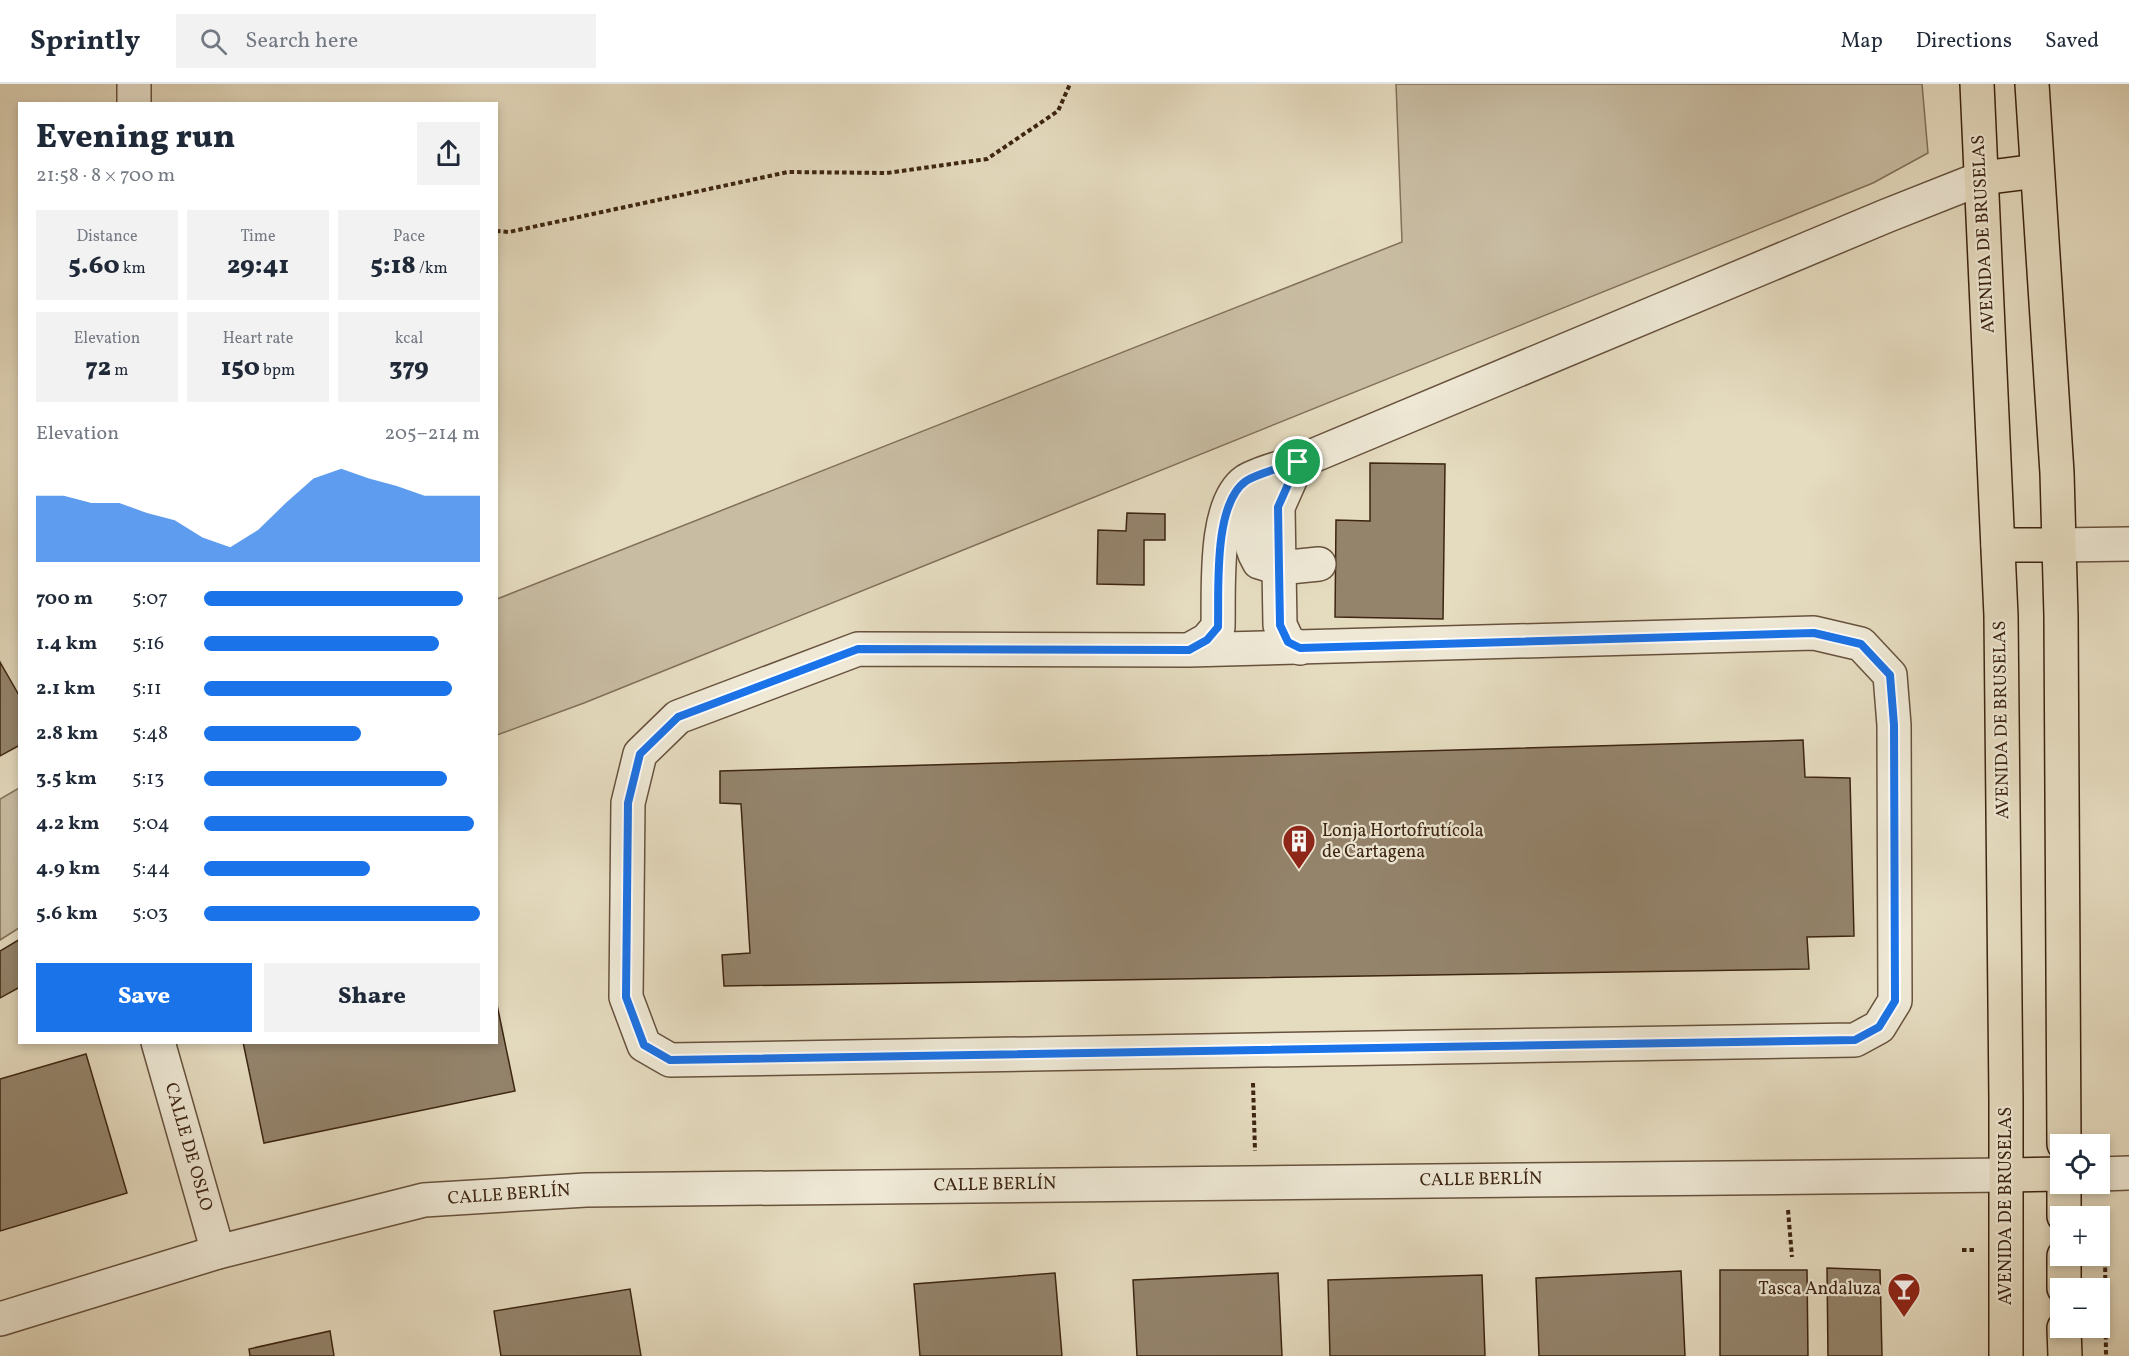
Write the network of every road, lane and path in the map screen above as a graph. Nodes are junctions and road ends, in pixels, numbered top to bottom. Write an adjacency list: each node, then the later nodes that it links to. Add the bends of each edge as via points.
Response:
1 (134, 84): 5 (street)
2 (1070, 84): 8 (path, via 1058,111 987,159 887,173 788,172 509,232)
3 (1977, 84): 7 (main road, AVENIDA DE BRUSELAS)
4 (2032, 84): 6 (main road)
5 (134, 102)
6 (2036, 171): 7 (main road); 12 (main road)
7 (1982, 178): 9 (street); 11 (main road, AVENIDA DE BRUSELAS)
8 (498, 231)
9 (1285, 466): 14 (street, via 1278,507); 16 (street, via 1246,481 1231,498 1222,521 1218,627 1207,640)
10 (2129, 544): 12 (street)
11 (1998, 545): 12 (main road); 23 (main road, AVENIDA DE BRUSELAS)
12 (2059, 545): 19 (main road)
13 (1319, 564): 14 (street)
14 (1279, 568): 15 (street, via 1280,625 1288,642)
15 (1300, 648): 16 (street); 18 (street, via 1814,633 1861,644 1890,675 1894,725 1895,1001 1879,1027 1855,1040)
16 (1189, 650): 18 (street, via 858,649 678,717 640,754 628,803 626,997 644,1045 670,1060)
17 (159, 1044): 26 (street, CALLE DE OSLO)
18 (1252, 1050): 25 (path)
19 (2064, 1134)
20 (2129, 1173): 22 (street)
21 (2050, 1174): 23 (main road)
22 (2110, 1174)
23 (2006, 1175): 24 (street, CALLE BERLÍN); 31 (main road, AVENIDA DE BRUSELAS)
24 (1786, 1177): 25 (street, CALLE BERLÍN); 27 (path)
25 (1256, 1182): 26 (street, CALLE BERLÍN, via 586,1190 424,1200)
26 (218, 1252): 29 (street, CALLE BERLÍN)
27 (1791, 1257)
28 (2105, 1266): 33 (path)
29 (0, 1318)
30 (2064, 1338): 32 (main road)
31 (2006, 1356)
32 (2065, 1356)
33 (2106, 1356)

